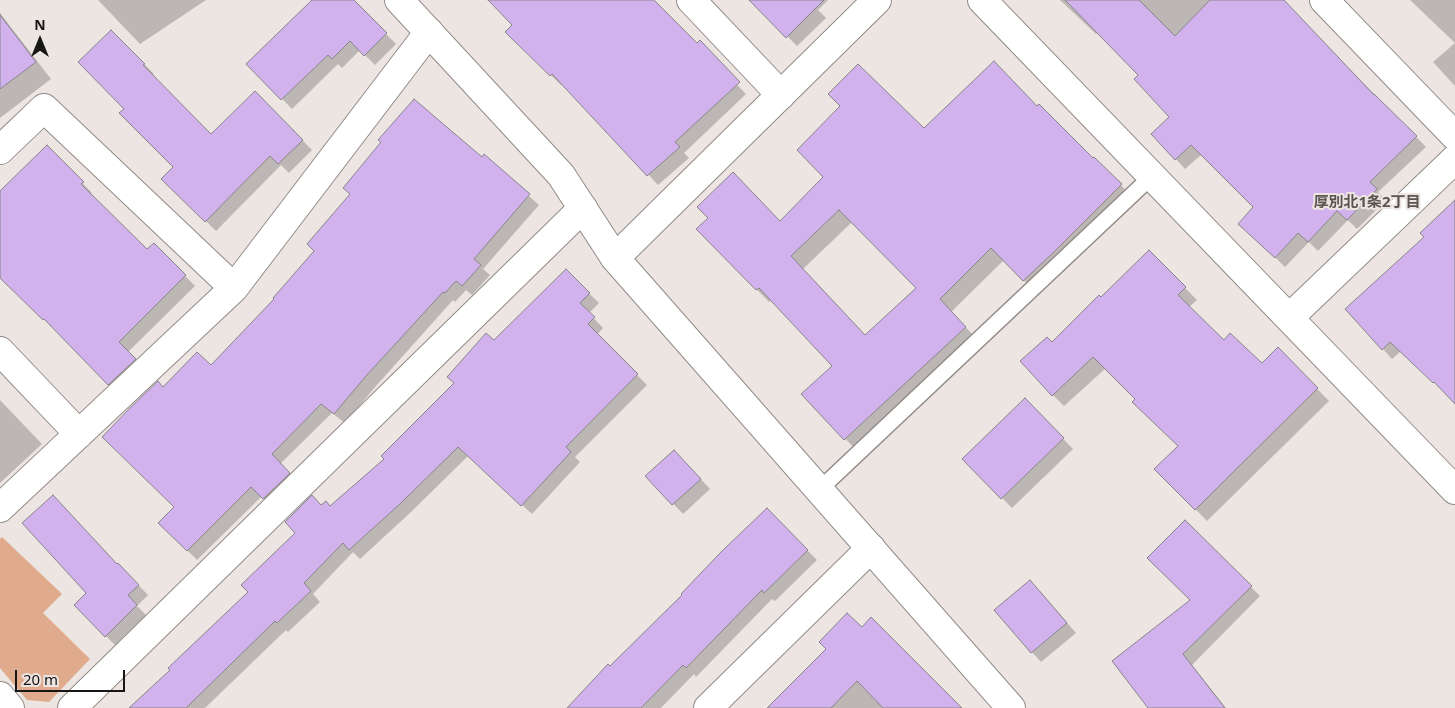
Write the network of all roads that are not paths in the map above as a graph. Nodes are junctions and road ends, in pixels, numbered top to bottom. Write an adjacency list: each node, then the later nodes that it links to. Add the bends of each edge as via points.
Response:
1 (399, 0): 6 (street)
2 (691, 0): 7 (street)
3 (877, 0): 7 (street)
4 (982, 0): 11 (street)
5 (1324, 0): 8 (street)
6 (429, 32): 12 (street, via 561,175); 14 (street)
7 (781, 94): 13 (street)
8 (1455, 136)
9 (0, 150): 14 (street, via 44,108)
10 (1455, 159): 15 (street)
11 (1152, 176): 15 (street); 18 (lane)
12 (583, 208): 13 (street); 24 (street)
13 (615, 258): 18 (street)
14 (234, 288): 17 (street)
15 (1289, 318): 19 (street)
16 (0, 351): 17 (street)
17 (79, 434): 20 (street)
18 (819, 490): 21 (street)
19 (1455, 490)
20 (0, 508)
21 (871, 548): 25 (street); 26 (street)
22 (0, 696): 23 (street)
23 (10, 708)
24 (72, 708)
25 (708, 708)
26 (1011, 708)

